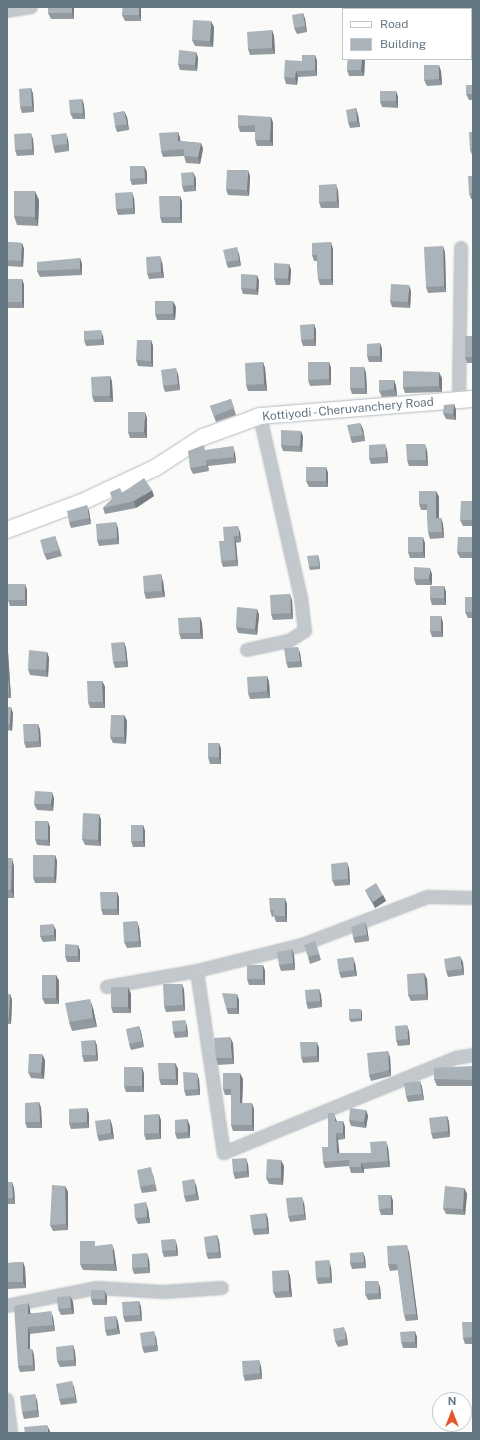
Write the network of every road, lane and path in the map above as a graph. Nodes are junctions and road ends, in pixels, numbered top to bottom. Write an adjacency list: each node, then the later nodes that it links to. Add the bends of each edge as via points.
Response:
1 (31, 7): 2 (street)
2 (7, 11)
3 (461, 248): 4 (street)
4 (466, 399): 5 (main road, Kottiyodi - Cheruvanchery Road)
5 (260, 416): 6 (main road, Kottiyodi - Cheruvanchery Road, via 203,437 155,468 82,502); 7 (street, via 301,598 305,631 289,640)
6 (7, 530)
7 (247, 650)
8 (473, 898): 9 (street, via 428,897 302,945)
9 (197, 971): 10 (street); 11 (street, via 224,1152 456,1058)
10 (108, 987)
11 (473, 1055)
12 (222, 1288): 13 (street, via 164,1292 97,1288)
13 (7, 1306)
14 (7, 1400): 15 (street)
15 (11, 1433)

